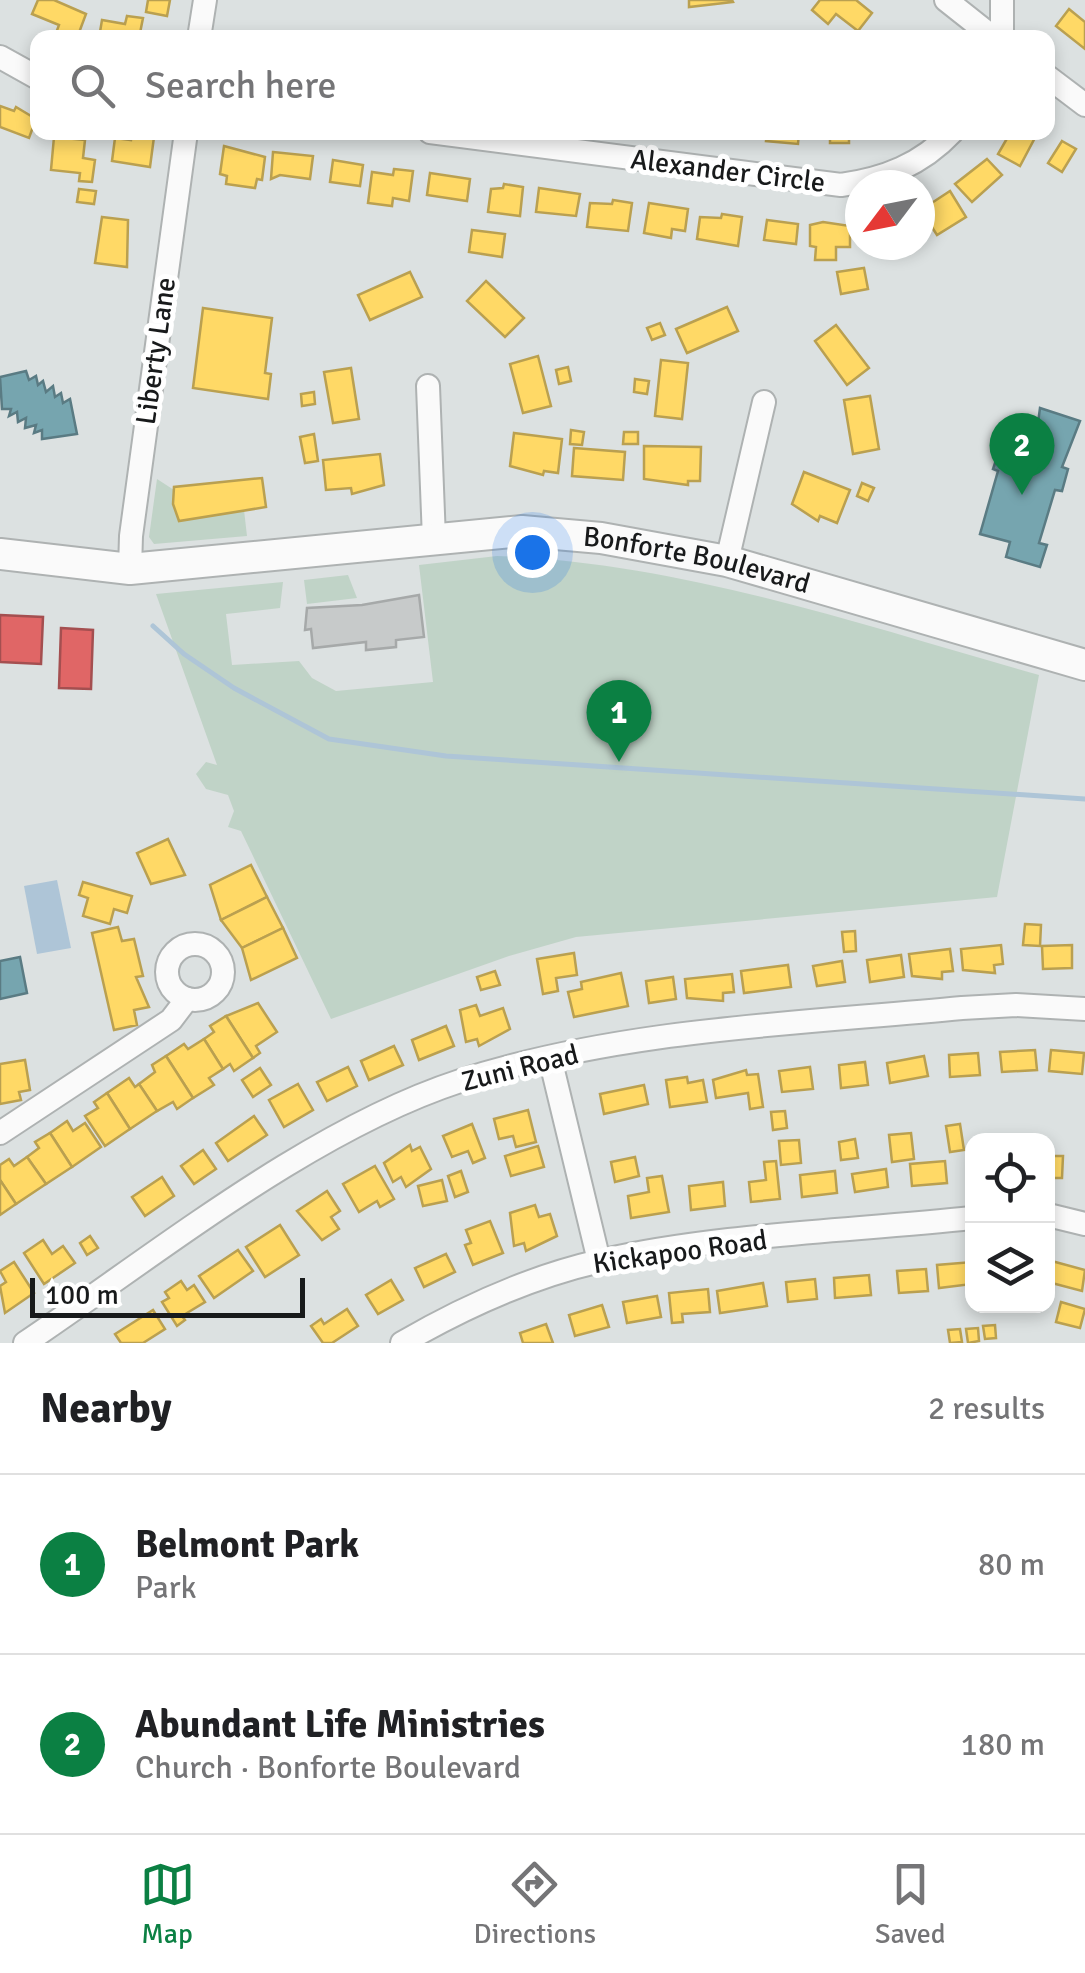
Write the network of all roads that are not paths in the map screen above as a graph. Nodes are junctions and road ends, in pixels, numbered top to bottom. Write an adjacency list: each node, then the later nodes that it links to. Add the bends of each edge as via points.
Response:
1 (204, 0): 4 (street)
2 (946, 0): 5 (street)
3 (1002, 0): 6 (street)
4 (200, 30)
5 (987, 30)
6 (999, 30)
7 (0, 57): 8 (street)
8 (30, 74)
9 (1055, 82): 10 (street)
10 (1085, 106)
11 (185, 140): 19 (street, Liberty Lane)
12 (492, 140): 13 (street, Alexander Circle, via 841,185 892,174)
13 (943, 140)
14 (428, 386): 16 (street)
15 (764, 402): 18 (street)
16 (434, 540): 18 (main road, Bonforte Boulevard, via 522,531); 19 (main road, Bonforte Boulevard)
17 (0, 554): 19 (main road, Bonforte Boulevard)
18 (727, 561): 20 (main road, Bonforte Boulevard)
19 (130, 569)
20 (1085, 663)
21 (187, 999): 24 (street, via 171,1020)
22 (1085, 1009): 23 (street, Zuni Road, via 962,1008 633,1041)
23 (550, 1058): 28 (street); 29 (street, Zuni Road, via 458,1082 356,1127)
24 (0, 1133)
25 (1055, 1217): 27 (street)
26 (965, 1219): 28 (street, Kickapoo Road)
27 (1085, 1224)
28 (598, 1261): 30 (street, Kickapoo Road, via 499,1294)
29 (25, 1343)
30 (402, 1343)

